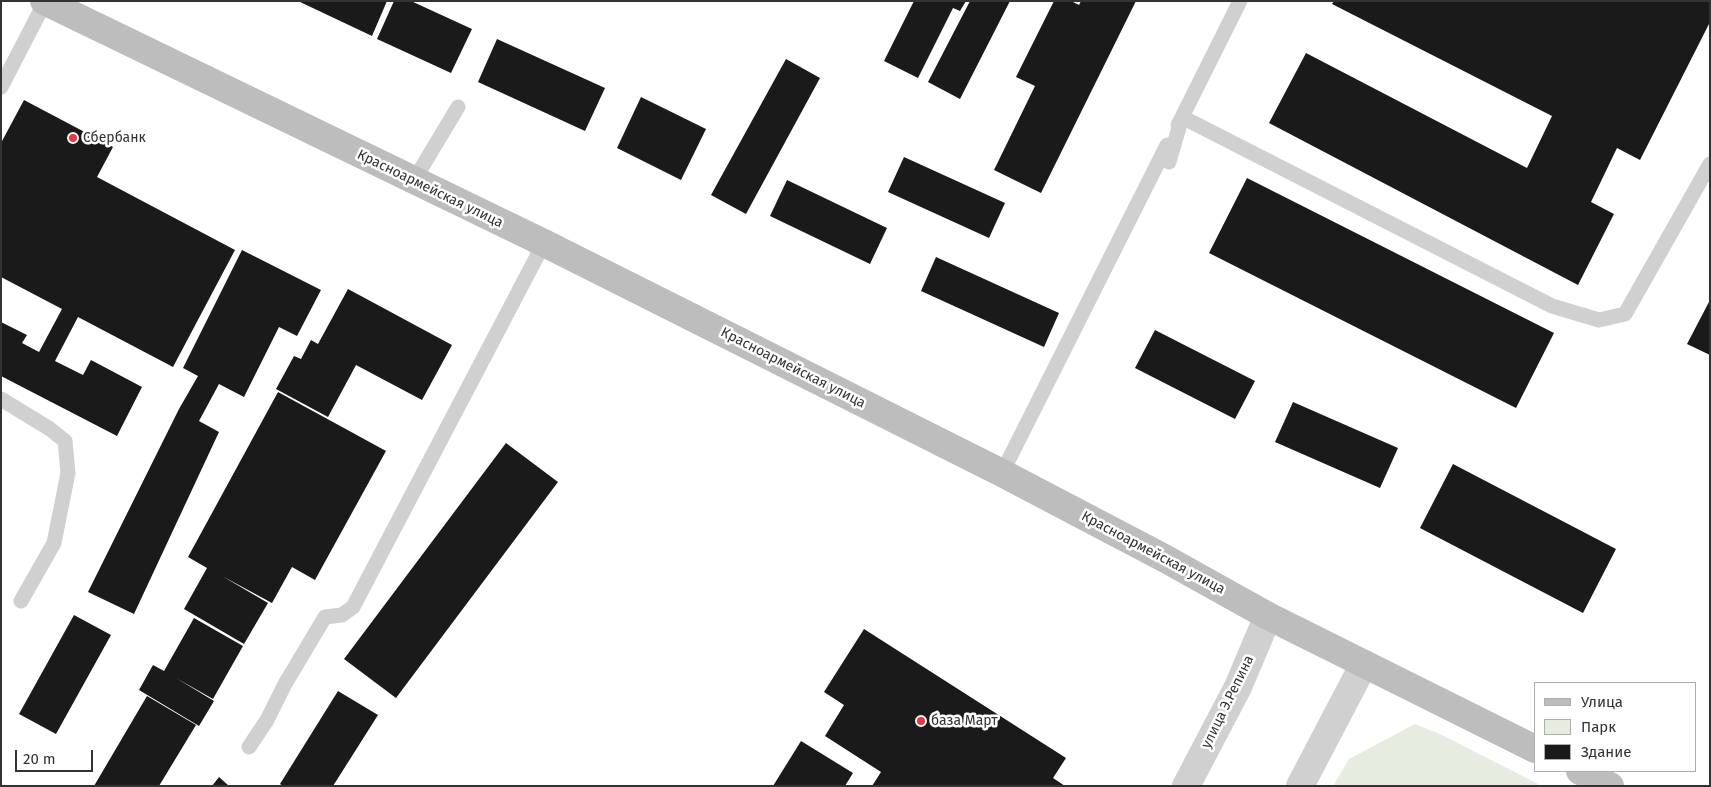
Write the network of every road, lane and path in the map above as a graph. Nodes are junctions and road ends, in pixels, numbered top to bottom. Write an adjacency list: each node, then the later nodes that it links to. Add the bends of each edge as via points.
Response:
1 (1240, 1): 5 (lane)
2 (44, 2): 3 (lane); 8 (main road, Красноармейская улица)
3 (1, 87)
4 (458, 107): 8 (lane)
5 (1182, 117): 6 (lane); 7 (lane, via 1552,306 1599,320 1625,314); 11 (lane)
6 (1169, 162)
7 (1710, 164)
8 (413, 182): 9 (main road, Красноармейская улица)
9 (544, 243): 11 (main road, Красноармейская улица); 15 (lane, via 353,607 342,615 325,617 285,684 268,720)
10 (1, 399): 12 (lane, via 65,441 68,473 54,543)
11 (1002, 473): 13 (main road, Красноармейская улица)
12 (21, 601)
13 (1268, 616): 14 (main road, Красноармейская улица); 18 (street, улица Э.Репина, via 1238,688)
14 (1364, 664): 16 (main road, Красноармейская улица); 19 (street)
15 (249, 747)
16 (1534, 749)
17 (1582, 772): 20 (main road)
18 (1186, 786)
19 (1300, 786)
20 (1610, 786)

